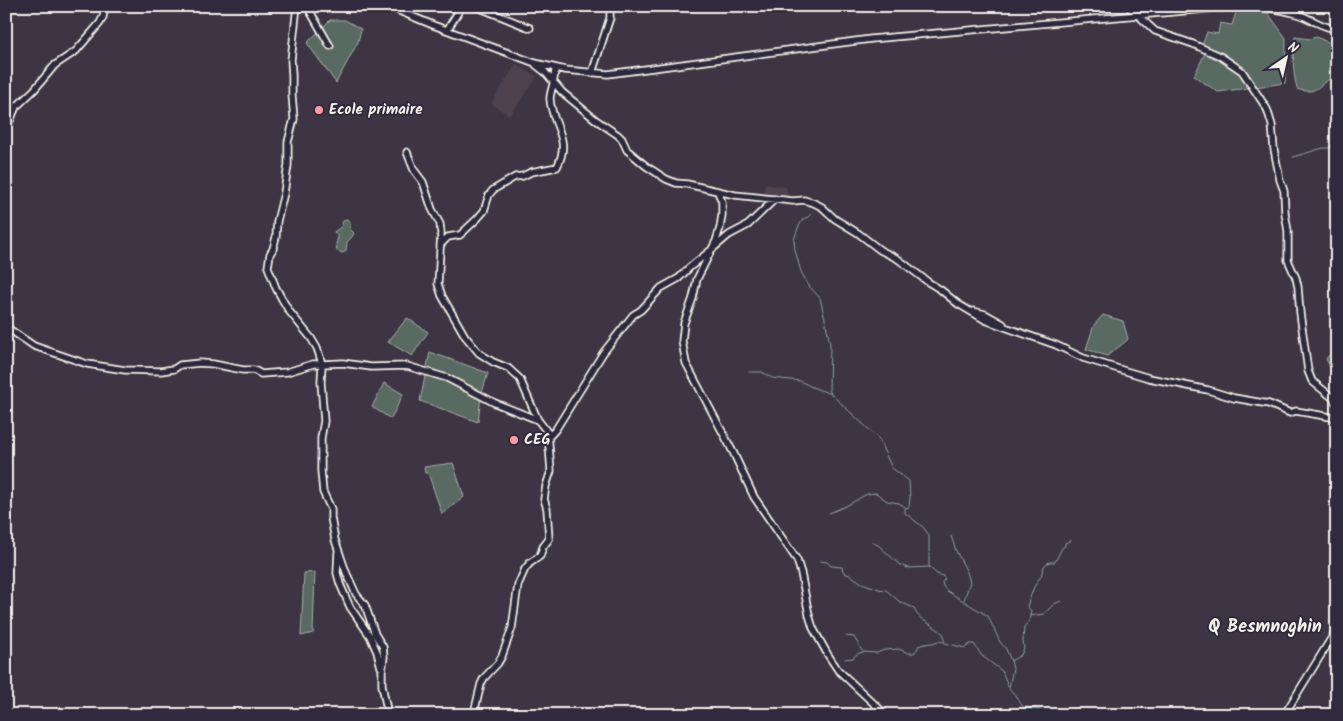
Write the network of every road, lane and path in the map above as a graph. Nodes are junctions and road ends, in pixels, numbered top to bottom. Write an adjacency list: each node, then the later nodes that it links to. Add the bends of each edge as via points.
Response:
1 (105, 6): 20 (street, via 100,23 84,43 55,65)
2 (297, 6): 29 (street, via 291,60 294,119 288,142 284,193 268,267 282,299 317,348)
3 (307, 6): 15 (street)
4 (387, 6): 14 (street)
5 (462, 6): 14 (street)
6 (475, 6): 10 (street)
7 (497, 6): 10 (street)
8 (610, 6): 18 (street, via 610,18)
9 (1128, 6): 11 (street)
10 (493, 13): 12 (street)
11 (1136, 15): 13 (street, via 1267,7); 18 (street, via 870,39); 30 (street, via 1155,31 1220,56 1242,71 1267,109 1284,191 1288,260 1298,287 1308,371 1312,381)
12 (530, 28)
13 (1337, 29)
14 (447, 30): 16 (street)
15 (330, 46)
16 (534, 63): 17 (street); 19 (street)
17 (555, 68): 18 (street); 19 (street)
18 (592, 73)
19 (554, 83): 24 (street, via 596,120 618,134 626,150 652,170 666,179); 26 (street, via 550,97 552,113 563,142 557,167 515,177 493,190 477,219 460,235 448,237)
20 (16, 107): 21 (street); 22 (street)
21 (6, 115)
22 (6, 130)
23 (407, 152): 26 (street, via 440,224)
24 (718, 192): 25 (street); 27 (street, via 722,215 716,241)
25 (775, 199): 27 (street, via 748,225); 31 (street, via 814,203 985,320 1084,358 1149,378 1269,404 1290,413 1296,411)
26 (441, 244): 32 (street, via 438,284 456,321 479,353 508,368 520,379)
27 (710, 251): 33 (street, via 679,278 661,288 633,315 603,353); 39 (street, via 697,278 684,323 682,342 686,363 754,497 797,560 809,616 828,655 838,670)
28 (6, 327): 29 (street, via 34,346 87,364 125,370 161,371 200,363 254,370 261,374)
29 (322, 364): 32 (street, via 421,369 448,378 494,403); 34 (street, via 324,421 321,471 323,492)
30 (1337, 404)
31 (1337, 418)
32 (538, 420): 33 (street)
33 (548, 438): 38 (street, via 551,470 544,499 549,539 540,556 530,563 521,578 512,628 502,656 481,684)
34 (338, 549): 36 (street, via 383,647); 36 (street, via 340,584 350,607 370,636)
35 (1337, 629): 40 (street)
36 (382, 671): 37 (street)
37 (388, 715)
38 (473, 715)
39 (886, 715)
40 (1284, 715)

